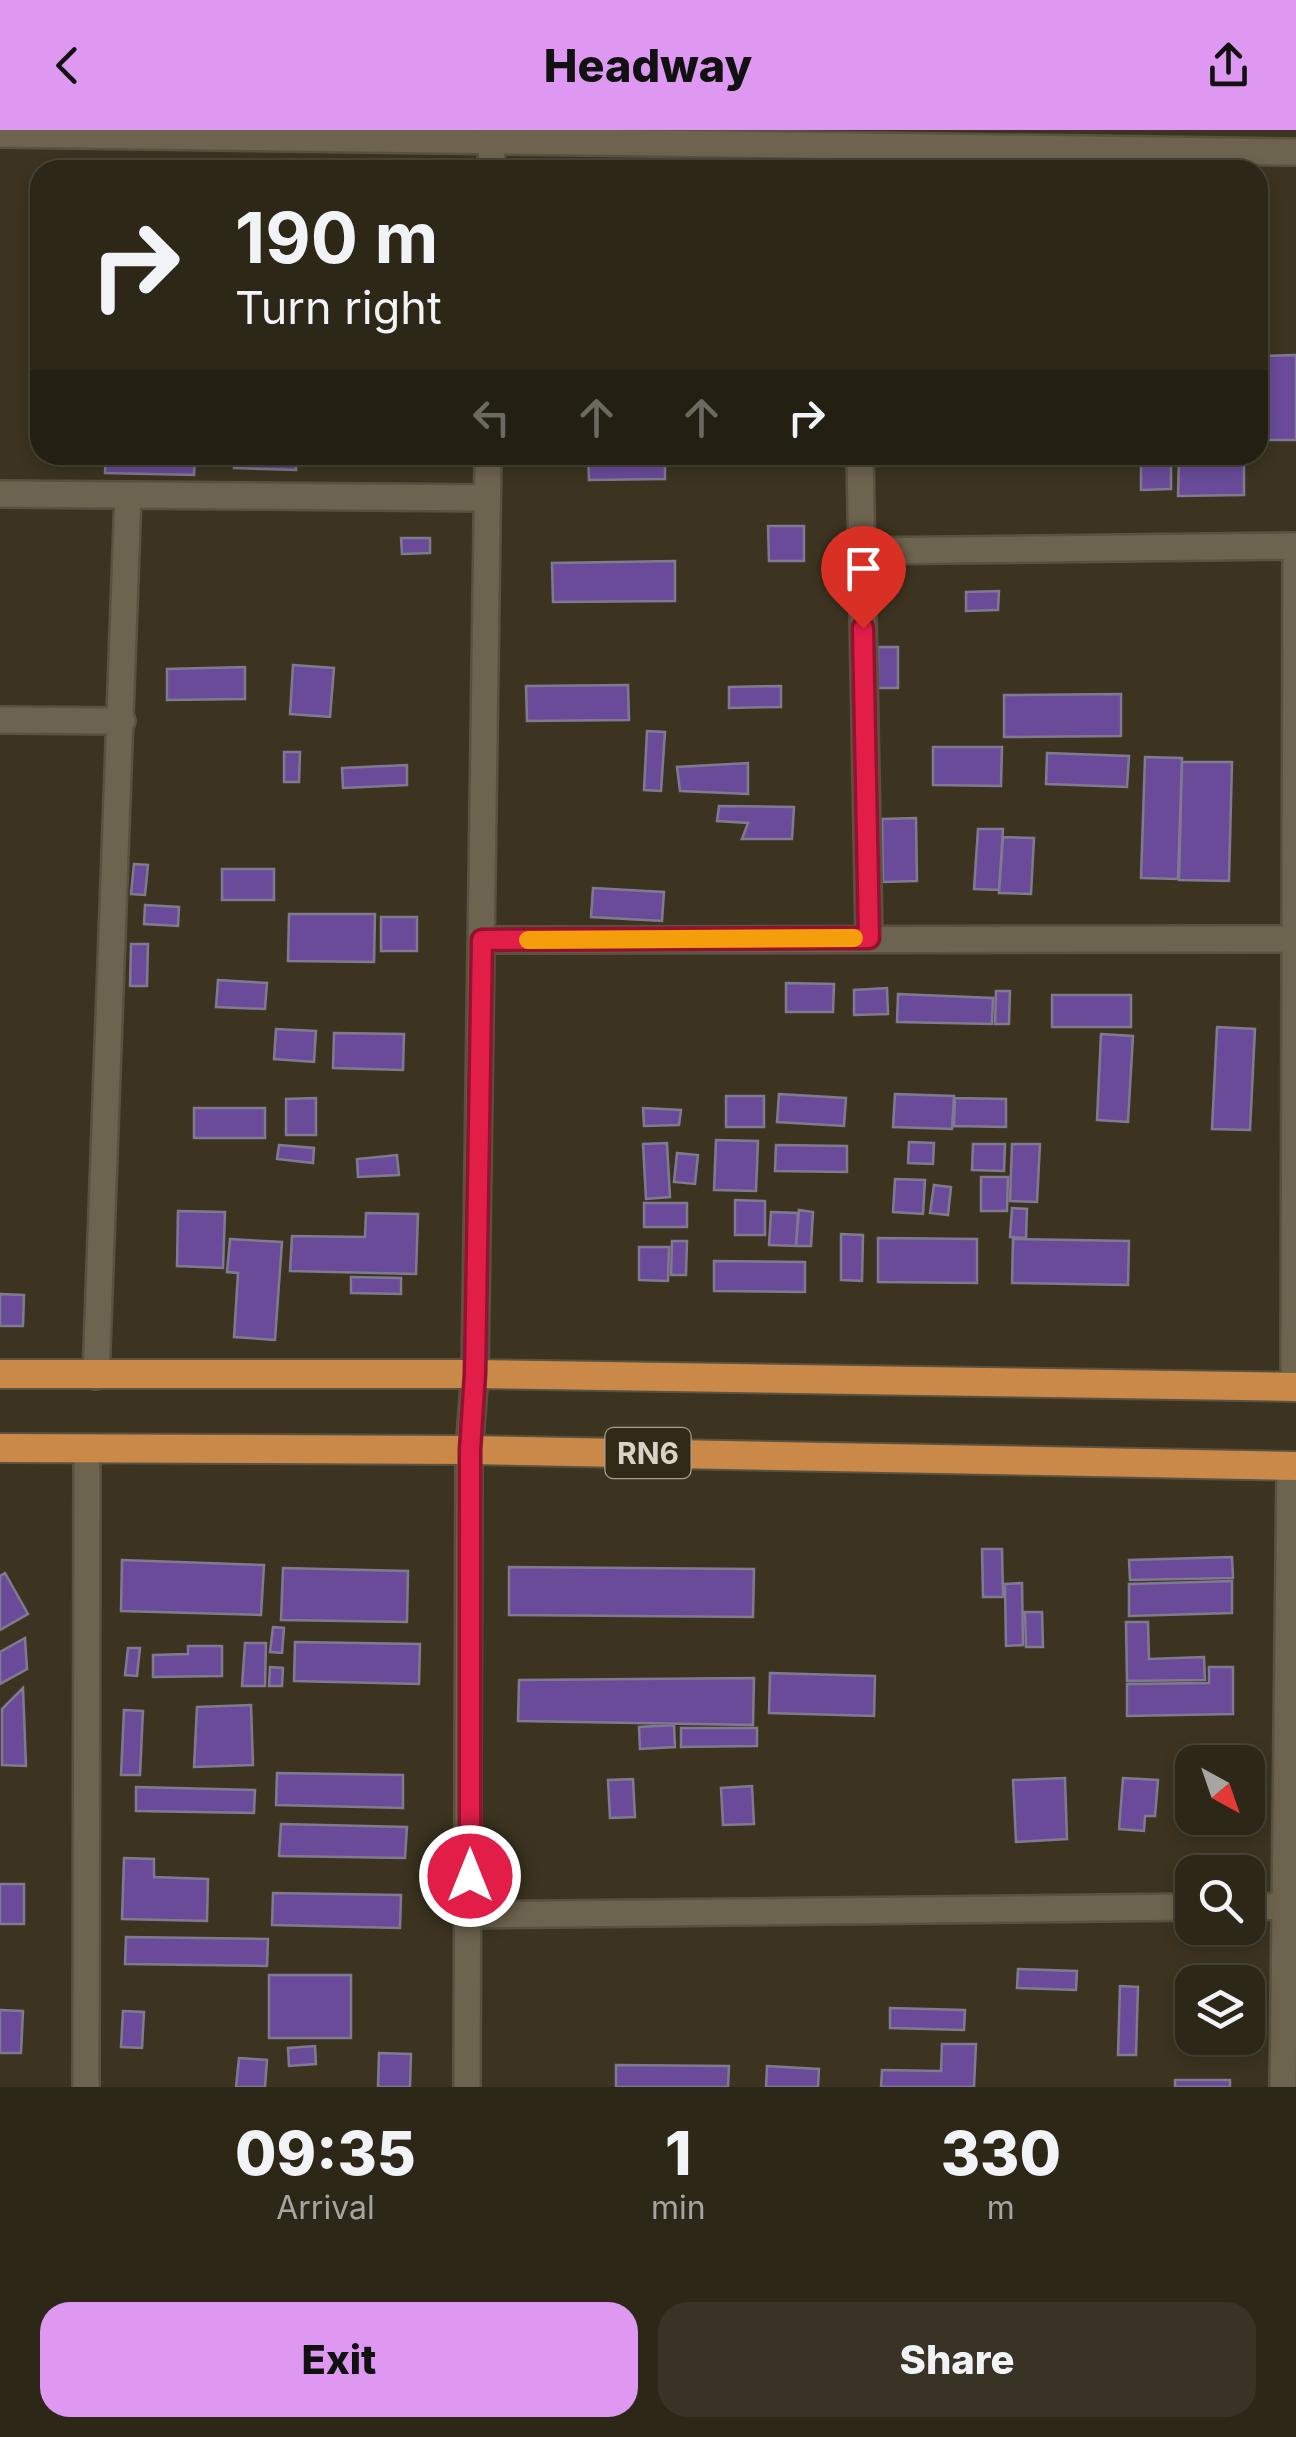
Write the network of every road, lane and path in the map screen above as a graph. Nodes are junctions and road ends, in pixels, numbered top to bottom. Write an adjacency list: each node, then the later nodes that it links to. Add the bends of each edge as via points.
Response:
1 (132, 133): 2 (street); 3 (street)
2 (0, 134)
3 (492, 136): 5 (street)
4 (1296, 152): 5 (street)
5 (854, 159)
6 (488, 465): 10 (street)
7 (860, 465): 11 (street)
8 (0, 494): 9 (street)
9 (128, 496): 10 (street); 13 (street)
10 (488, 498): 16 (street)
11 (862, 551): 14 (street); 15 (street, via 1296,546)
12 (0, 720): 13 (street)
13 (122, 721): 19 (street)
14 (869, 938): 15 (street); 16 (street)
15 (1292, 939): 20 (street)
16 (482, 940): 18 (street)
17 (0, 1374): 19 (highway)
18 (475, 1374): 19 (highway); 20 (highway); 23 (street)
19 (96, 1376)
20 (1295, 1386)
21 (0, 1448): 22 (highway, RN6)
22 (88, 1448): 23 (highway, RN6); 29 (street)
23 (470, 1450): 24 (highway, RN6); 28 (street)
24 (1293, 1466): 25 (street)
25 (1284, 1906): 27 (street); 31 (street)
26 (1175, 1907): 28 (street)
27 (1265, 1907)
28 (470, 1915): 30 (street)
29 (86, 2087)
30 (468, 2087)
31 (1282, 2087)

